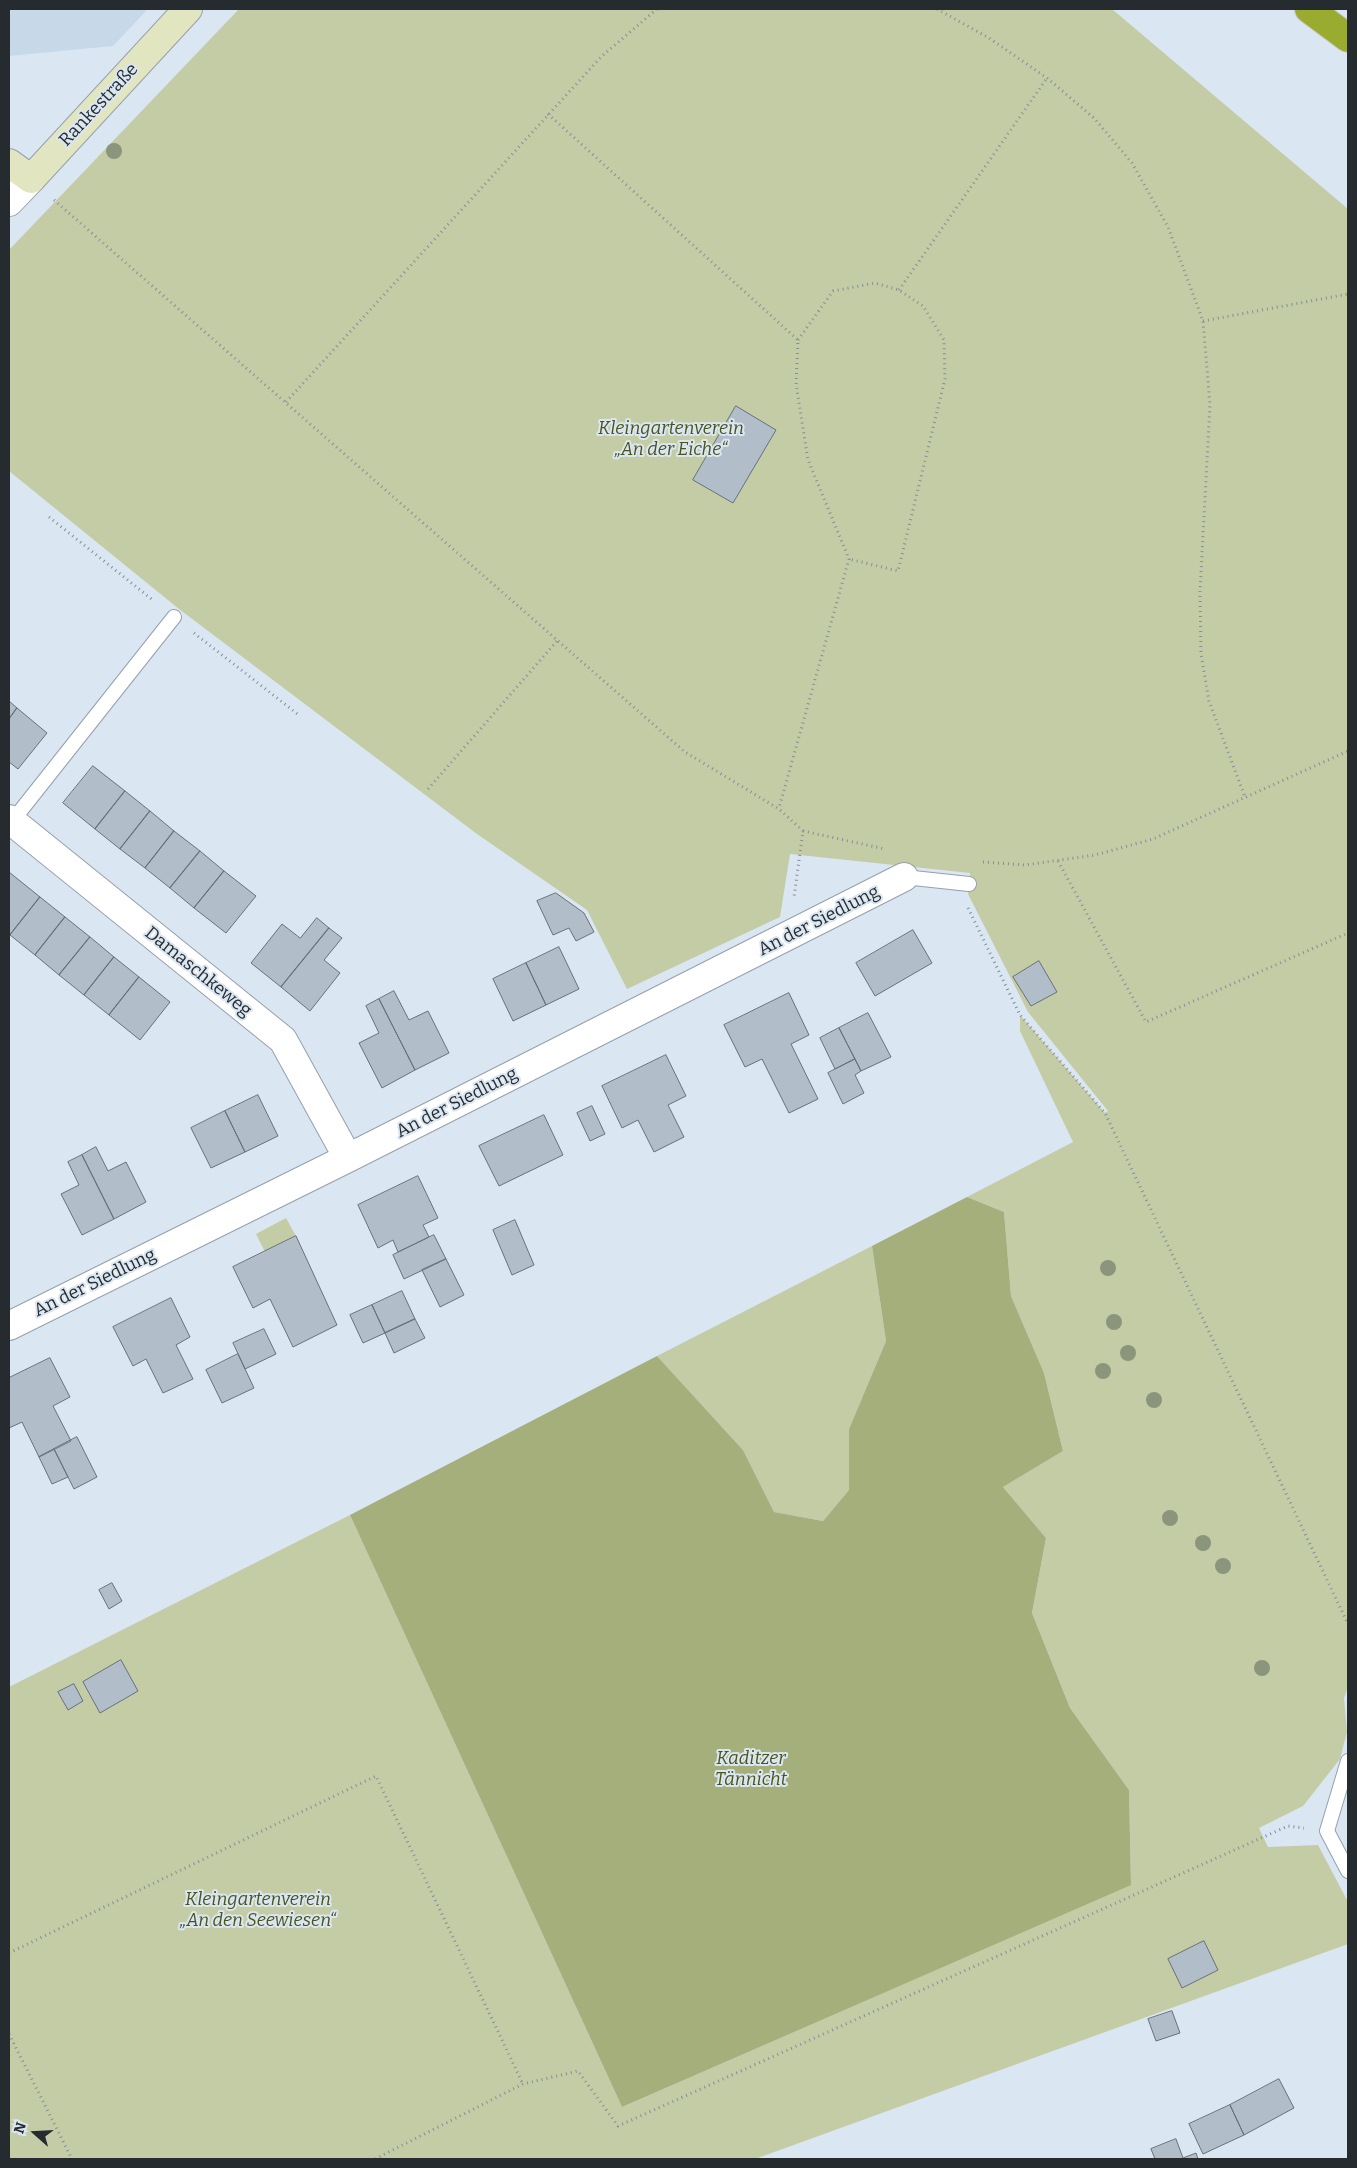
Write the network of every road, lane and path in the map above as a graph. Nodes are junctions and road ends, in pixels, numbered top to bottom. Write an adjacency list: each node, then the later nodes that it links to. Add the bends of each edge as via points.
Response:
1 (188, 9): 9 (street, Rankestraße)
2 (657, 9): 7 (path, via 601,57)
3 (937, 9): 6 (path, via 990,38)
4 (1310, 9): 5 (highway)
5 (1348, 38)
6 (1047, 78): 11 (path); 13 (path, via 1094,118 1132,163 1168,227)
7 (548, 114): 14 (path); 15 (path)
8 (9, 163): 9 (street)
9 (31, 179): 10 (street, Rankestraße); 15 (path)
10 (9, 202)
11 (899, 290): 14 (path, via 875,282 833,292); 16 (path, via 923,306 944,340 945,379 898,571)
12 (1348, 294): 13 (path)
13 (1203, 321): 21 (path, via 1210,405 1200,592 1201,654 1209,702)
14 (798, 340): 16 (path, via 796,384 808,460)
15 (286, 402): 18 (path)
16 (849, 559): 22 (path)
17 (174, 617): 23 (lane)
18 (557, 641): 20 (path); 22 (path, via 685,752)
19 (1348, 751): 21 (path)
20 (428, 790)
21 (1245, 797): 26 (path, via 1153,839 1095,855)
22 (779, 809): 24 (path)
23 (10, 821): 33 (street, Damaschkeweg, via 283,1040)
24 (803, 831): 25 (path); 32 (path)
25 (888, 849)
26 (1058, 861): 27 (path, via 1025,865); 31 (path, via 1146,1022)
27 (980, 862)
28 (904, 877): 29 (lane); 32 (street, An der Siedlung)
29 (954, 881): 30 (lane); 35 (path, via 1020,1015 1105,1113)
30 (969, 884)
31 (1348, 934)
32 (788, 937): 33 (street, An der Siedlung)
33 (348, 1158): 34 (street, An der Siedlung)
34 (9, 1326)
35 (1348, 1624)
36 (1348, 1761): 37 (lane)
37 (1327, 1832): 38 (lane); 41 (path, via 1288,1826 618,2126 578,2071)
38 (1348, 1871)
39 (9, 1953): 41 (path, via 376,1776)
40 (9, 2034): 42 (path)
41 (522, 2084): 43 (path)
42 (72, 2159)
43 (374, 2159)

